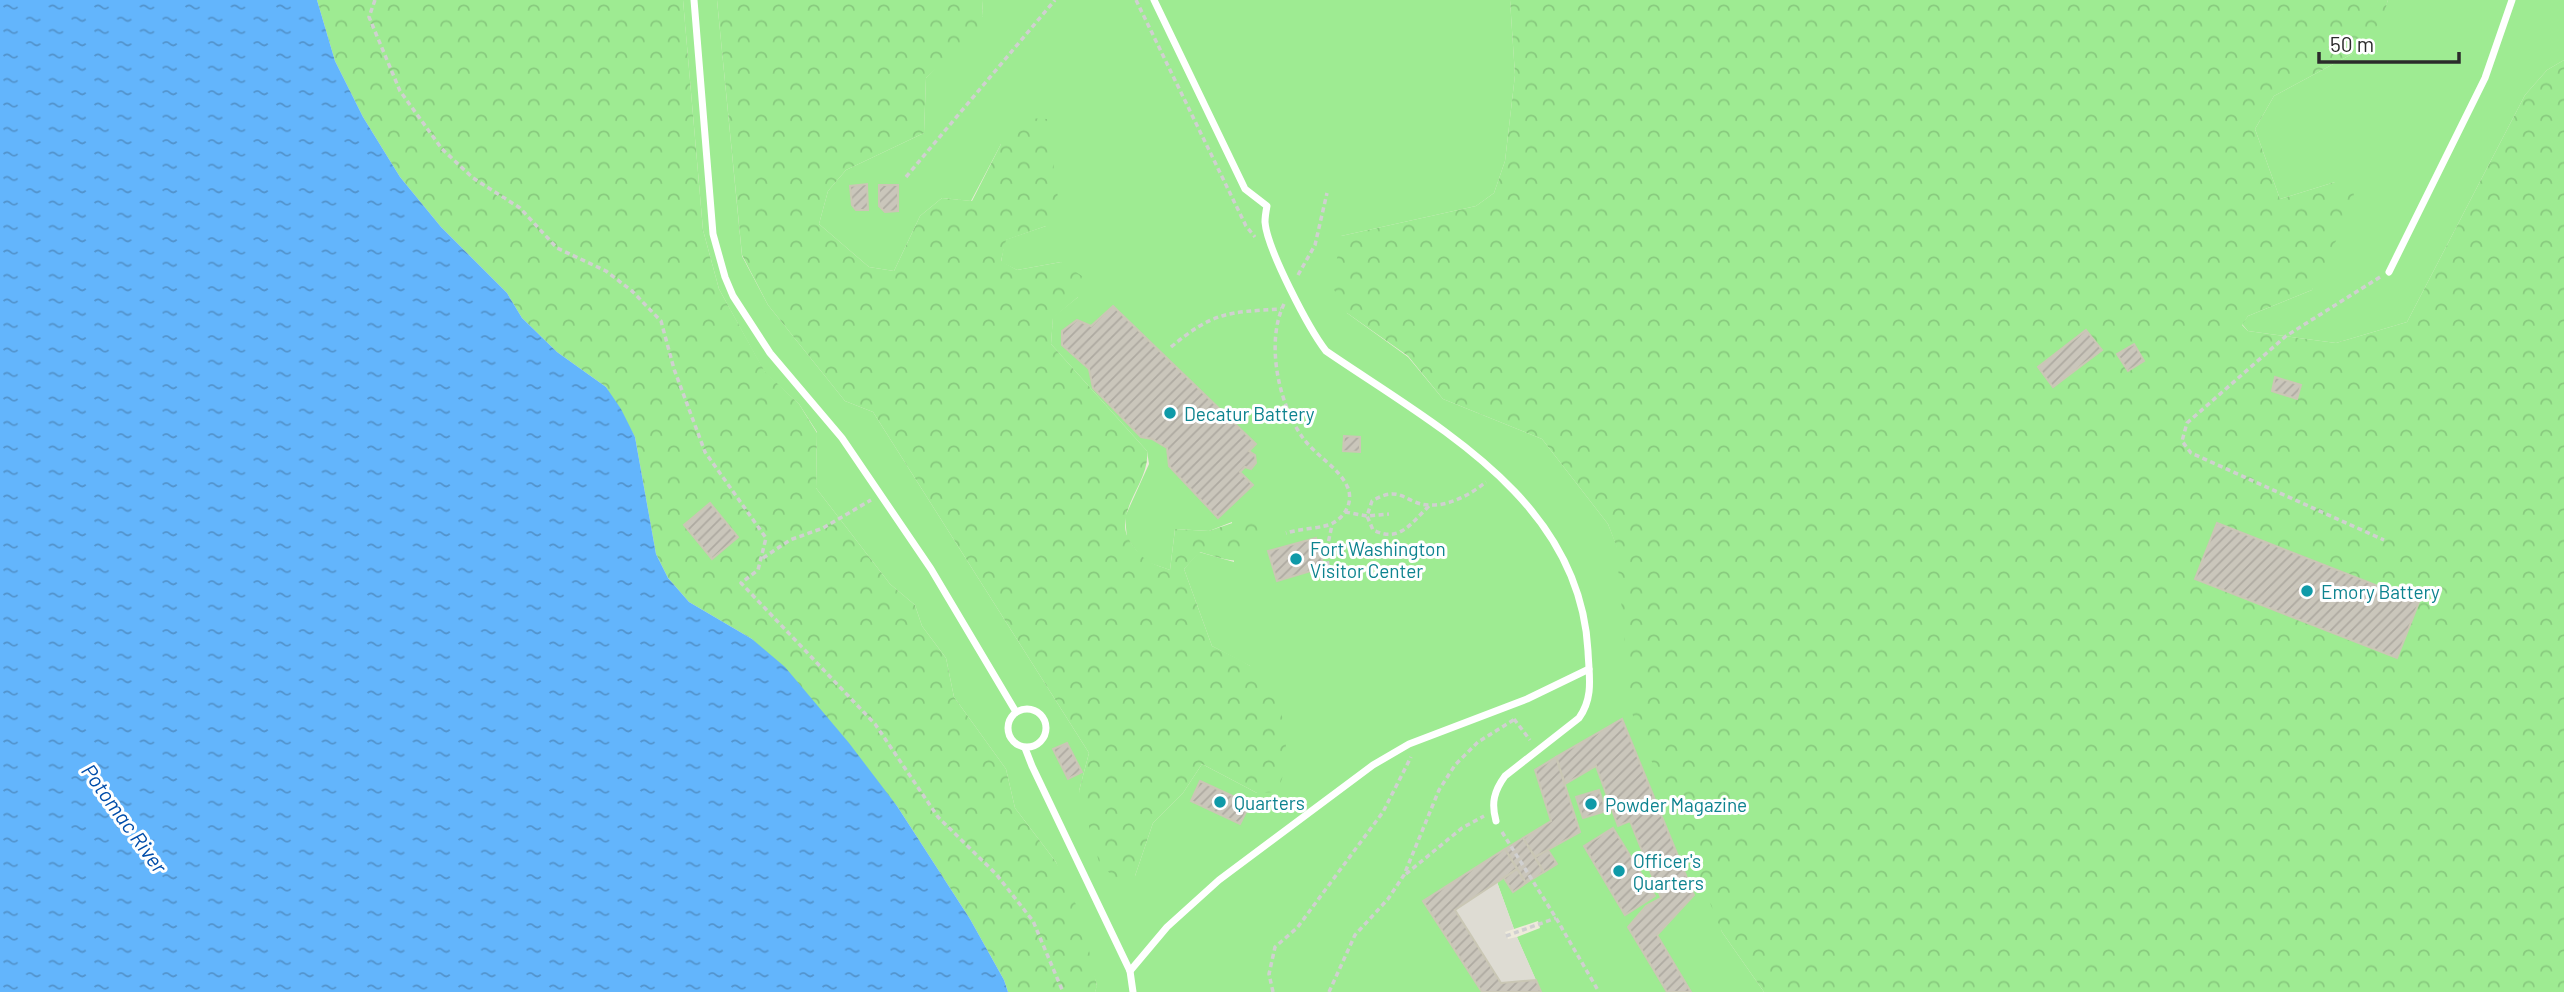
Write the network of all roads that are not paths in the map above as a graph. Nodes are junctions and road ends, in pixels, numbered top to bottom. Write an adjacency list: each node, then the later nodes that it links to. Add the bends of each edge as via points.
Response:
1 (694, 0): 6 (lane, via 710,211 725,277 770,353 842,438 931,569)
2 (1154, 0): 5 (lane, via 1245,189 1267,206 1265,224 1290,290 1315,338 1326,351 1444,429 1531,509 1568,570 1585,619)
3 (2512, 0): 4 (lane, via 2485,78)
4 (2389, 272)
5 (1589, 669): 8 (lane, via 1587,707 1504,776 1496,787); 9 (lane, via 1527,699 1392,752 1219,880 1167,928)
6 (1016, 712): 7 (lane, via 1008,721 1007,733 1014,744); 7 (lane, via 1028,709 1039,713 1046,723 1045,736 1037,745)
7 (1025, 748): 9 (lane)
8 (1496, 821)
9 (1130, 971): 10 (lane)
10 (1133, 992)

